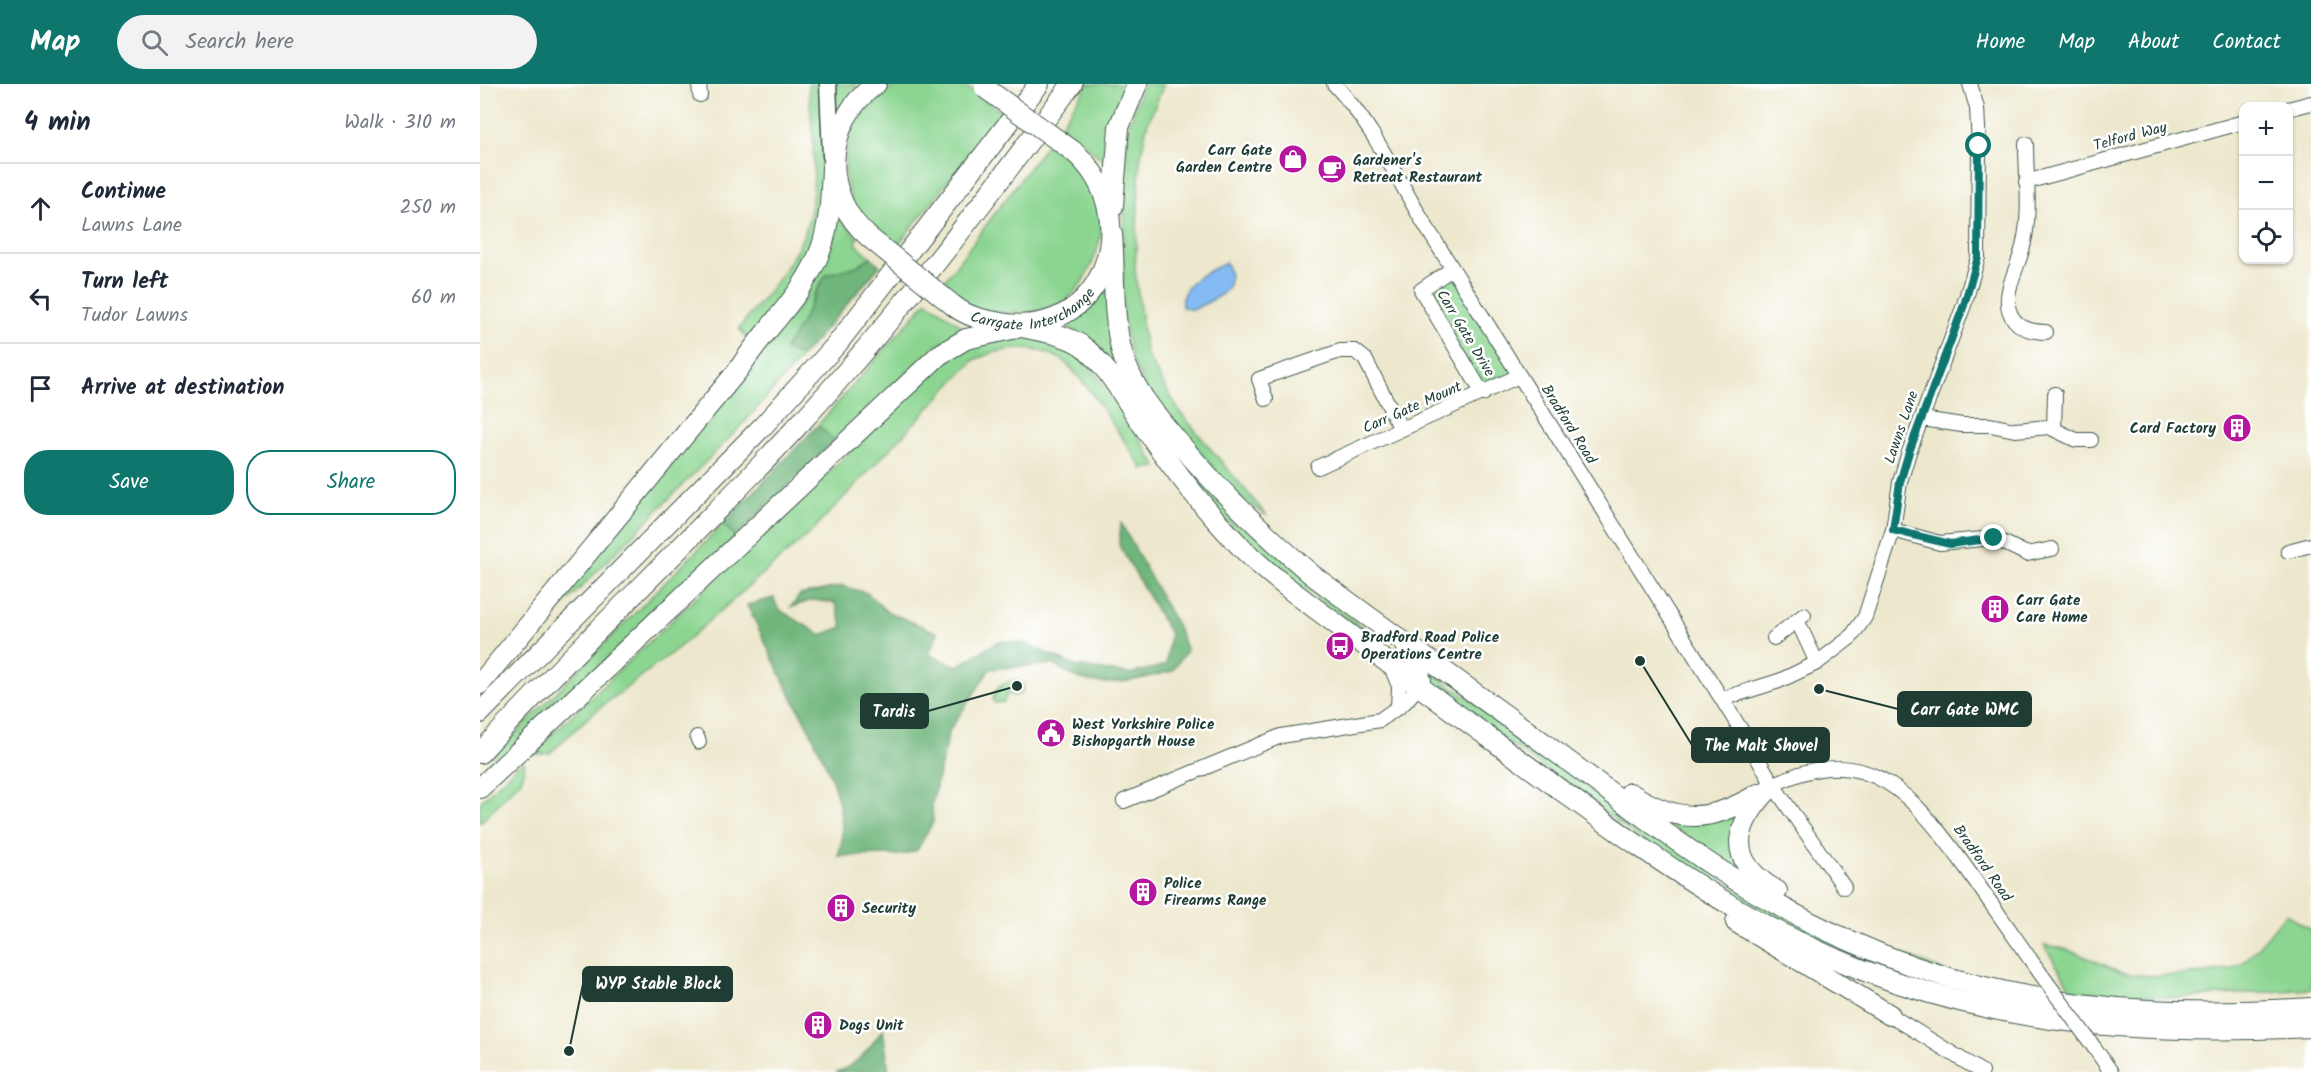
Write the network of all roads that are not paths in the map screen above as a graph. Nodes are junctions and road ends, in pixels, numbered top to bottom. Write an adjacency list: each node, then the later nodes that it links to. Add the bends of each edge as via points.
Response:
1 (828, 84): 13 (main road)
2 (876, 84): 13 (highway, via 850,110)
3 (1039, 84): 40 (highway, via 837,344 763,426)
4 (1072, 84): 41 (highway, via 956,239 824,395)
5 (1137, 84): 15 (highway, via 1118,134)
6 (1334, 84): 16 (street, Bradford Road, via 1359,114)
7 (1970, 84): 23 (street, Lawns Lane, via 1977,108 1979,146 1978,257)
8 (982, 86): 15 (highway, Carrgate Interchange, bridge, via 1073,151 1098,178)
9 (2311, 103): 10 (street)
10 (2293, 108)
11 (2239, 123): 14 (street, Telford Way)
12 (2026, 144): 14 (street)
13 (832, 165): 17 (highway, Carrgate Interchange, bridge, via 845,209 870,238 954,306 977,319); 36 (highway, via 825,236 816,261 797,292 739,369)
14 (2026, 182): 18 (street, via 2025,241 2008,309 2019,325)
15 (1112, 228): 17 (highway, Carrgate Interchange, via 1099,278 1082,300 1059,316); 32 (highway, via 1118,337 1139,392 1209,480 1258,529)
16 (1452, 269): 19 (street, Bradford Road); 20 (street, Carr Gate Drive, via 1421,290)
17 (1022, 327): 35 (highway, via 1069,338 1089,352 1170,464 1239,545 1269,574); 44 (highway, via 966,339 939,355)
18 (2046, 332)
19 (1520, 376): 20 (street, Carr Gate Mount); 38 (street, Bradford Road)
20 (1483, 394): 24 (street, Carr Gate Mount)
21 (2055, 394): 25 (street)
22 (1266, 399): 24 (street, via 1259,379 1340,351 1355,351 1365,358)
23 (1922, 419): 25 (street, via 2015,430 2041,426); 28 (street, Lawns Lane, via 1900,482)
24 (1401, 429): 27 (street, Carr Gate Mount)
25 (2054, 429): 26 (street, via 2076,440)
26 (2091, 440)
27 (1318, 467)
28 (1893, 530): 30 (street, via 1950,544 1994,538 2026,560); 34 (street, Lawns Lane, via 1865,617 1851,636)
29 (2311, 545): 31 (street)
30 (2052, 549)
31 (2288, 551)
32 (1344, 599): 37 (street, via 1362,622 1412,658 1421,669 1424,680); 42 (highway)
33 (1774, 638): 34 (street, via 1801,619)
34 (1817, 663): 38 (street, Lawns Lane, via 1779,681)
35 (1390, 664): 37 (highway); 39 (street, via 1399,686)
36 (480, 684)
37 (1420, 687): 39 (street); 46 (highway)
38 (1722, 699): 43 (street, Bradford Road)
39 (1398, 708): 45 (street, via 1380,720 1281,736)
40 (480, 713)
41 (480, 753)
42 (1581, 771): 43 (highway, via 1656,808 1682,816 1722,813); 48 (highway, via 1687,849 1774,902 1847,940)
43 (1773, 785): 47 (street, Bradford Road); 48 (highway, via 1747,814 1741,832 1740,843 1747,863 1761,882 1822,918); 53 (street, Bradford Road, bridge, via 1796,773 1846,768 1882,779 1917,803)
44 (480, 788)
45 (1124, 801)
46 (1673, 870): 50 (highway, via 1719,911); 51 (highway, via 1761,923 1844,963 1972,1005 2100,1027)
47 (1844, 887)
48 (1978, 986): 49 (highway, via 2054,1002 2129,1010 2246,1012)
49 (2311, 1008)
50 (1890, 1015): 52 (street)
51 (2311, 1027)
52 (1982, 1072)
53 (2111, 1072)

